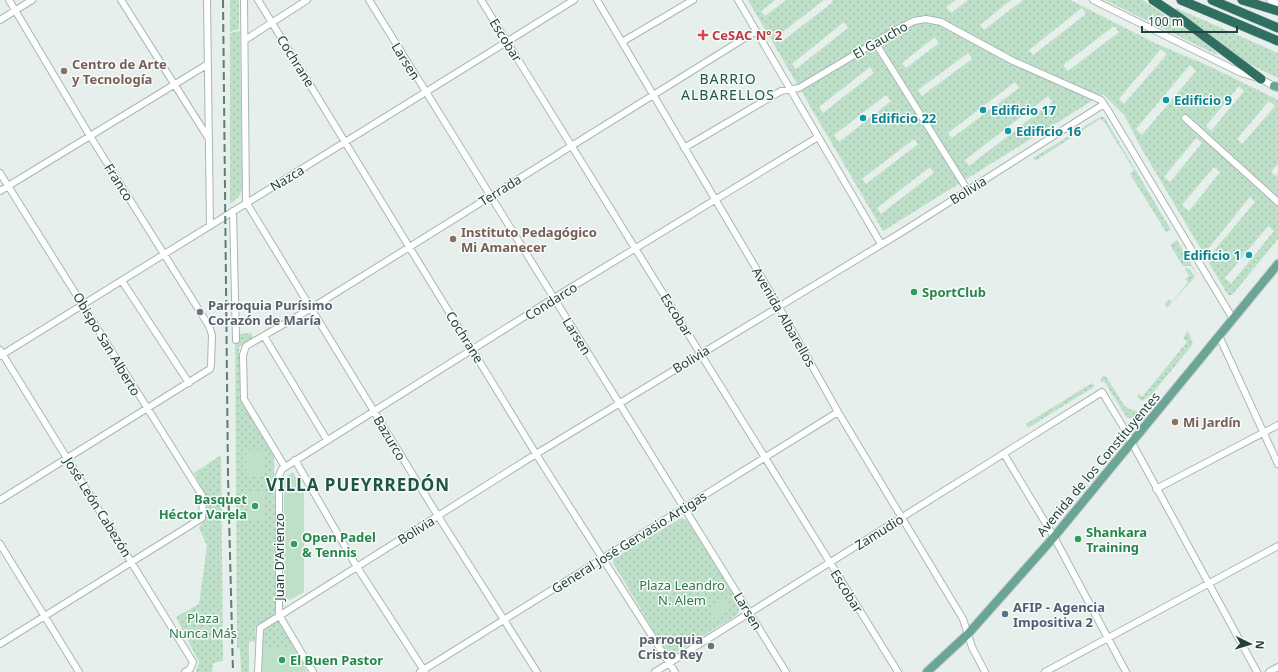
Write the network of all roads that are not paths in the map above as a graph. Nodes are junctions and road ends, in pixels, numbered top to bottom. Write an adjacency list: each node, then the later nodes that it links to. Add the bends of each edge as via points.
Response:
1 (9, 0): 21 (street, Franco)
2 (32, 0): 21 (street)
3 (121, 0): 34 (street)
4 (207, 0): 32 (street)
5 (244, 0): 27 (street)
6 (258, 0): 24 (street, Cochrane)
7 (307, 0): 24 (street)
8 (369, 0): 37 (street, Larsen)
9 (481, 0): 29 (street, Escobar)
10 (574, 0): 29 (street, Nazca)
11 (597, 0): 30 (street, Avenida Albarellos)
12 (693, 0): 30 (street)
13 (738, 0): 26 (street)
14 (1093, 0): 33 (street, via 1241,73)
15 (1153, 0): 33 (highway)
16 (1182, 0): 28 (highway)
17 (1212, 0): 25 (highway)
18 (1242, 0): 22 (highway)
19 (1270, 0): 20 (street)
20 (1278, 4)
21 (16, 10): 23 (street); 41 (street, Franco)
22 (1278, 12)
23 (0, 20)
24 (272, 22): 27 (street); 44 (street, Cochrane)
25 (1278, 28)
26 (756, 31): 36 (street); 38 (street, Terrada)
27 (245, 40): 53 (street)
28 (1278, 41)
29 (507, 42): 37 (street, Nazca); 45 (street, Escobar)
30 (622, 42): 38 (street, Avenida Albarellos)
31 (875, 42): 36 (street, El Gaucho, via 799,88); 39 (street, El Gaucho, via 914,21 936,21 1013,61 1093,96); 49 (street)
32 (208, 64): 34 (street); 43 (street)
33 (1261, 80): 35 (street)
34 (174, 84): 41 (street); 43 (street)
35 (1277, 87)
36 (790, 90): 42 (street); 46 (street, El Gaucho, via 781,91)
37 (426, 92): 44 (street, Nazca); 51 (street, Larsen)
38 (653, 95): 45 (street, Terrada); 46 (street, Avenida Albarellos)
39 (1104, 104): 49 (street, Bolivia); 67 (street)
40 (1185, 118): 54 (street)
41 (90, 136): 48 (street); 60 (street, Franco)
42 (818, 137): 52 (street, Condarco); 57 (street)
43 (209, 139): 56 (street)
44 (345, 142): 53 (street, Nazca); 58 (street, Cochrane)
45 (571, 145): 51 (street, Terrada); 59 (street, Escobar)
46 (684, 148): 52 (street, Avenida Albarellos)
47 (0, 173): 48 (street, Obispo San Alberto)
48 (9, 186): 50 (street); 64 (street, Obispo San Alberto)
49 (968, 190): 57 (street, Bolivia)
50 (0, 191)
51 (490, 196): 58 (street, Terrada); 63 (street, Larsen)
52 (714, 200): 59 (street, Condarco); 65 (street, Avenida Albarellos)
53 (246, 202): 55 (street, Nazca); 66 (street, Bazurco)
54 (1278, 202)
55 (233, 211): 56 (street, Nazca); 70 (street)
56 (210, 226): 60 (street, Nazca)
57 (882, 244): 65 (street, Bolivia)
58 (409, 246): 66 (street, Terrada); 71 (street, Cochrane)
59 (636, 250): 63 (street, Condarco); 73 (street, Escobar)
60 (164, 254): 62 (street, Nazca); 74 (street, Franco, via 211,330 210,369)
61 (1278, 264): 67 (main road, Avenida de los Constituyentes)
62 (122, 281): 64 (street, Nazca); 74 (street)
63 (554, 298): 71 (street, Condarco); 75 (street, Larsen)
64 (83, 303): 72 (street, Nazca); 76 (street, Obispo San Alberto)
65 (779, 307): 73 (street, Bolivia); 78 (street, Avenida Albarellos)
66 (310, 309): 68 (street, Terrada); 77 (street, Bazurco)
67 (1233, 319): 69 (main road, Avenida de los Constituyentes)
68 (264, 336): 81 (street); 89 (street, Terrada, via 244,349 244,399)
69 (1219, 336): 80 (street); 82 (main road, Avenida de los Constituyentes)
70 (236, 340)
71 (473, 350): 77 (street, Condarco); 83 (street, Cochrane)
72 (1, 353): 85 (street, José León Cabezón)
73 (701, 353): 75 (street, Bolivia); 86 (street, Escobar)
74 (189, 383): 76 (street)
75 (619, 403): 83 (street, Bolivia); 92 (street, Larsen)
76 (147, 408): 85 (street); 99 (street, Obispo San Alberto, via 203,497 202,518)
77 (373, 410): 81 (street, Condarco); 93 (street, Bazurco)
78 (838, 412): 86 (street, General José Gervasio Artigas); 94 (street, Avenida Albarellos)
79 (1278, 425): 80 (street)
80 (1263, 434): 88 (street); 90 (street)
81 (327, 440): 87 (street, Condarco)
82 (1132, 443): 84 (street, Zamudio, via 1102,392); 90 (street); 95 (main road, Avenida de los Constituyentes)
83 (536, 454): 93 (street, Bolivia); 98 (street, Cochrane)
84 (1004, 454): 94 (street, Zamudio); 95 (street)
85 (67, 458): 91 (street); 99 (street, José León Cabezón)
86 (766, 458): 92 (street, General José Gervasio Artigas); 100 (street, Escobar)
87 (295, 460): 89 (street, Condarco); 101 (street)
88 (1278, 464)
89 (285, 467): 104 (street, Juan D’Arienzo, via 279,472)
90 (1156, 489): 102 (street)
91 (0, 500)
92 (684, 508): 98 (street, General José Gervasio Artigas); 103 (street, Larsen)
93 (438, 516): 101 (street, Bolivia); 106 (street, Bazurco)
94 (902, 518): 100 (street, Zamudio); 107 (street, Avenida Albarellos, via 964,619)
95 (1054, 537): 107 (main road, Avenida de los Constituyentes); 108 (street)
96 (0, 544): 105 (street)
97 (1278, 546): 102 (street)
98 (604, 558): 106 (street, General José Gervasio Artigas); 110 (street, Cochrane)
99 (131, 561): 105 (street); 114 (street, José León Cabezón, via 192,662 192,666)
100 (830, 563): 103 (street, Zamudio); 121 (street, Escobar)
101 (357, 567): 104 (street, Bolivia); 112 (street)
102 (1208, 584): 108 (street); 126 (street)
103 (749, 613): 110 (street, Zamudio); 120 (street, Larsen)
104 (279, 615): 115 (street, Juan D’Arienzo, via 260,628); 116 (street)
105 (45, 616): 109 (street); 113 (street)
106 (504, 620): 112 (street, General José Gervasio Artigas); 117 (street, Bazurco)
107 (968, 634): 122 (main road, Avenida de los Constituyentes); 123 (street, Avenida Albarellos)
108 (1108, 638): 124 (street); 125 (street)
109 (0, 644)
110 (669, 663): 118 (street, Zamudio); 119 (street, Cochrane)
111 (1278, 667): 127 (street)
112 (423, 671)
113 (79, 672)
114 (185, 672)
115 (258, 672)
116 (313, 672)
117 (537, 672)
118 (655, 672)
119 (674, 672)
120 (786, 672)
121 (898, 672)
122 (927, 672)
123 (985, 672)
124 (1046, 672)
125 (1126, 672)
126 (1257, 672)
127 (1269, 672)

